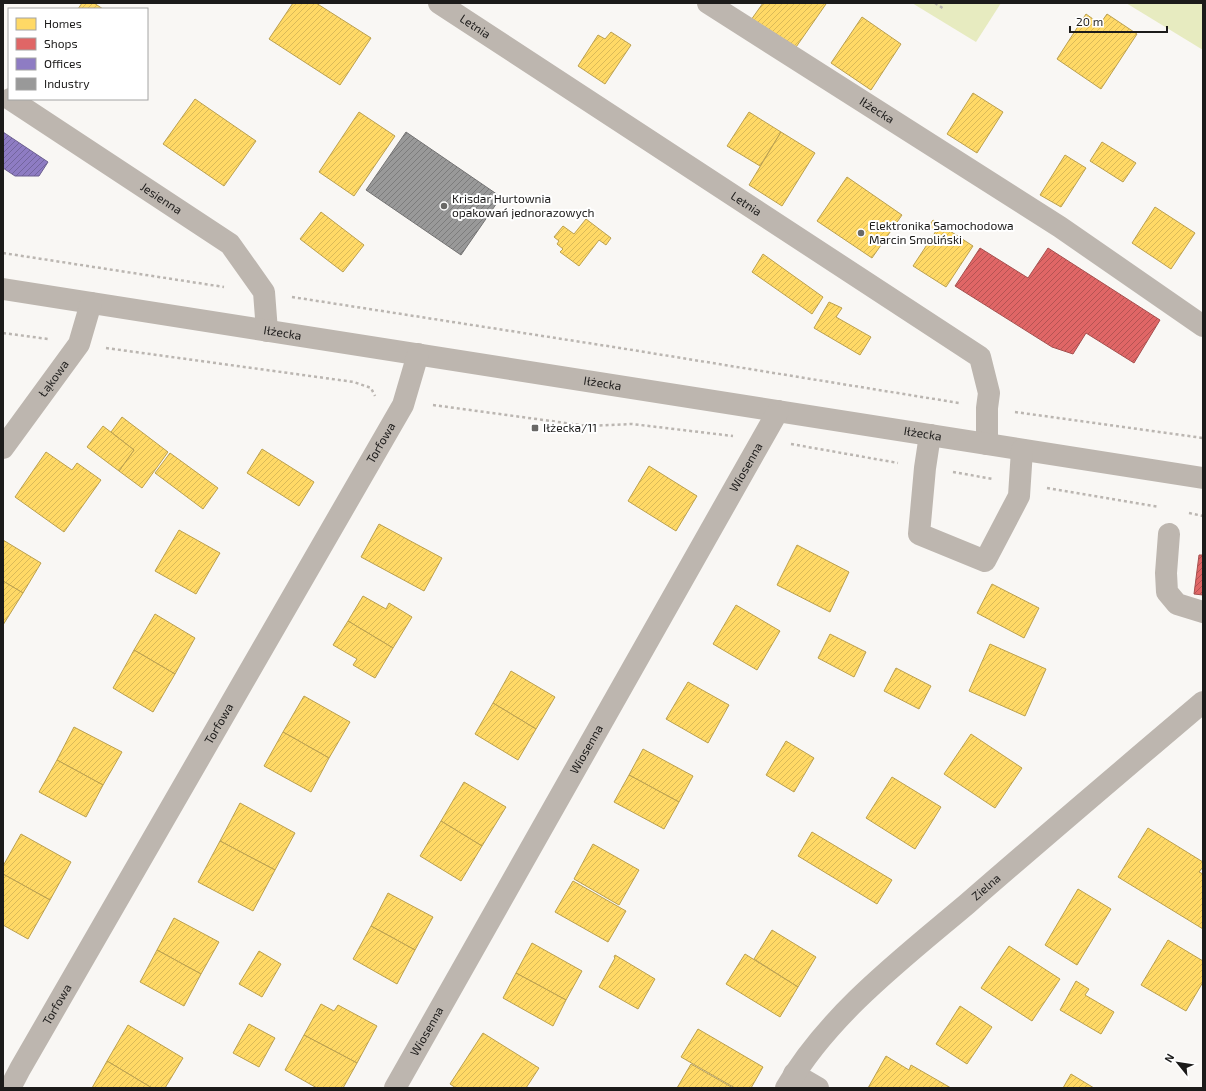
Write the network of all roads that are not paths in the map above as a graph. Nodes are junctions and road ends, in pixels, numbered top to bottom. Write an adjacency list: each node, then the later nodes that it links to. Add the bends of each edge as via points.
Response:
1 (439, 3): 11 (street, Letnia, via 980,357 989,393)
2 (708, 3): 6 (street, Iłżecka, via 1060,227)
3 (11, 100): 7 (street, Jesienna, via 230,244 264,292)
4 (3, 289): 5 (street, Iłżecka)
5 (91, 303): 7 (street, Iłżecka); 12 (street, Łąkowa, via 79,344)
6 (1203, 326)
7 (267, 331): 8 (street, Iłżecka)
8 (418, 354): 9 (street, Iłżecka); 19 (street, Torfowa, via 403,405)
9 (778, 411): 10 (street, Iłżecka); 20 (street, Wiosenna)
10 (930, 435): 11 (street, Iłżecka); 13 (street, via 918,534 985,561 1018,496)
11 (987, 444): 13 (street, Iłżecka)
12 (3, 448)
13 (1022, 450): 14 (street, Iłżecka)
14 (1203, 478)
15 (1169, 534): 16 (street, via 1167,592 1177,604)
16 (1203, 612)
17 (1203, 702): 18 (street, Zielna, via 880,978 824,1033)
18 (790, 1081): 21 (street)
19 (10, 1088)
20 (395, 1088)
21 (818, 1088)

